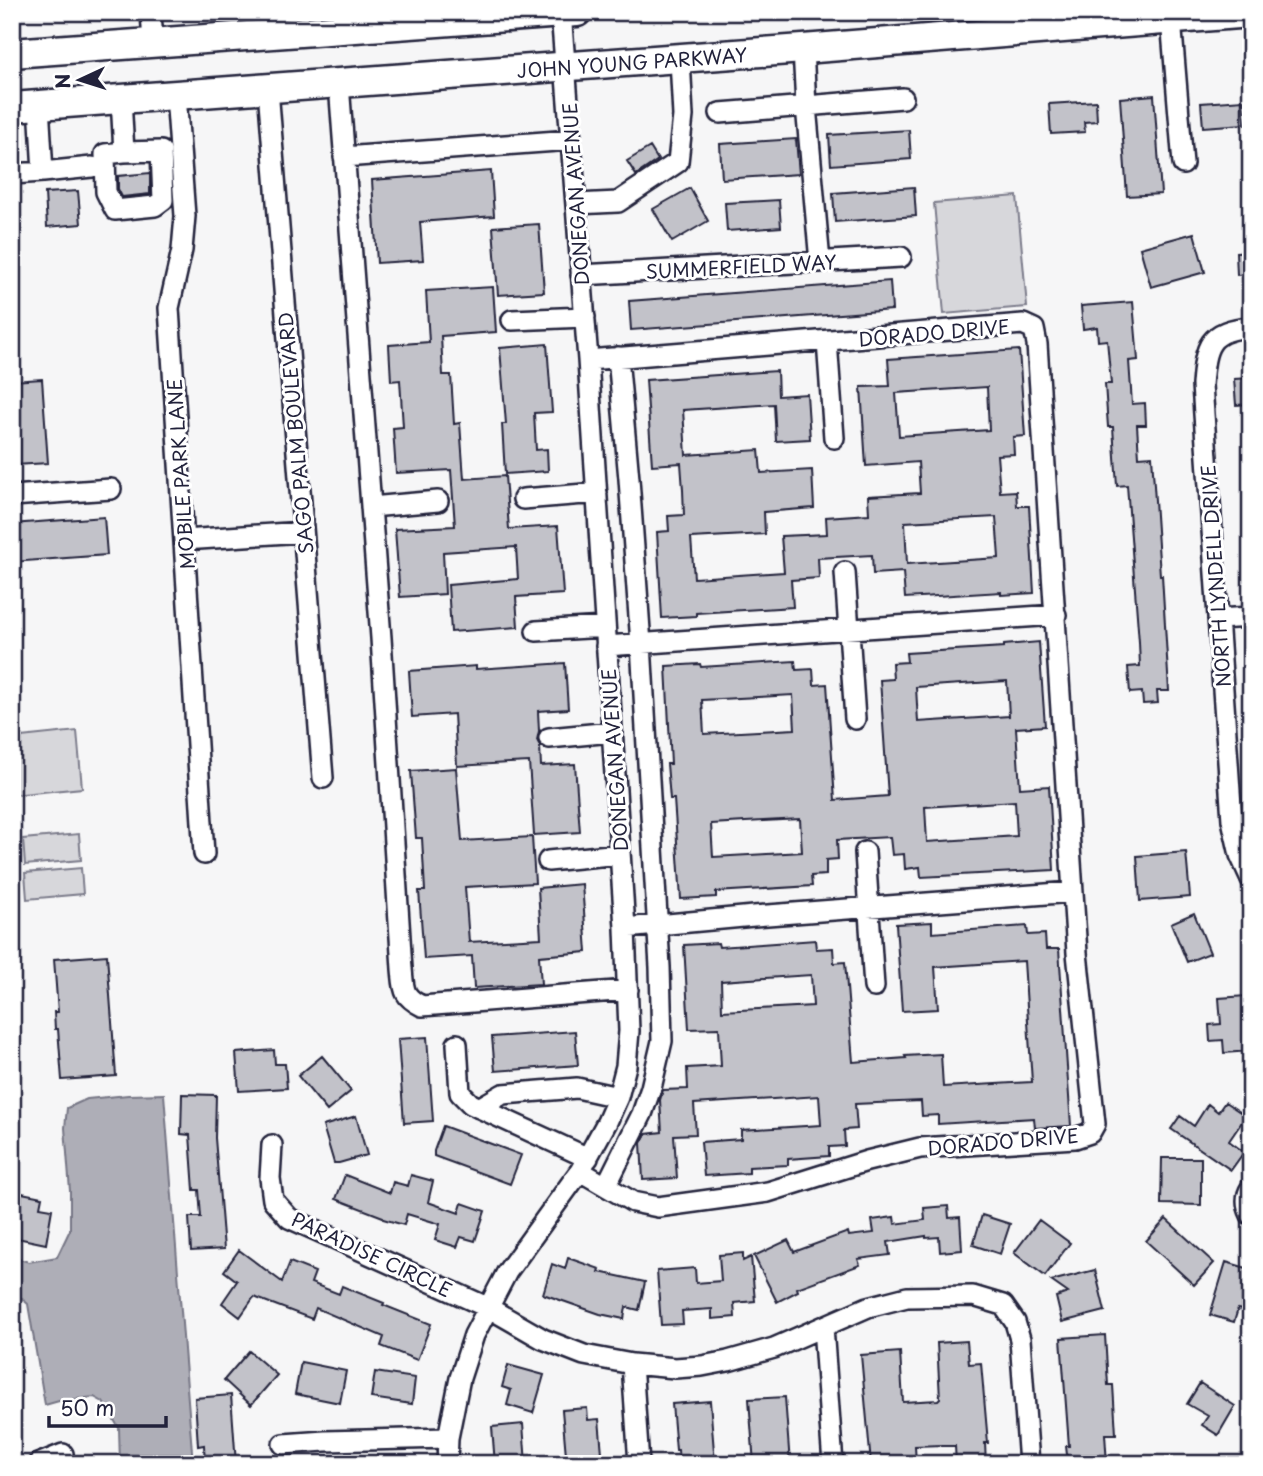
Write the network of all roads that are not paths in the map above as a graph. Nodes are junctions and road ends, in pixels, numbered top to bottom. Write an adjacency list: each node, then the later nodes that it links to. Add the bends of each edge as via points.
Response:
1 (151, 12): 7 (street)
2 (566, 13): 5 (highway); 11 (street, DONEGAN AVENUE)
3 (1250, 13): 4 (highway, JOHN YOUNG PARKWAY); 6 (street)
4 (1171, 19): 8 (highway, JOHN YOUNG PARKWAY); 23 (street)
5 (366, 20): 7 (highway)
6 (1251, 23)
7 (153, 43): 9 (highway)
8 (803, 49): 10 (highway, JOHN YOUNG PARKWAY); 18 (street)
9 (12, 53)
10 (680, 58): 11 (highway, JOHN YOUNG PARKWAY); 27 (street, via 683,116 678,162 618,202)
11 (566, 67): 12 (highway, JOHN YOUNG PARKWAY); 20 (street, DONEGAN AVENUE)
12 (339, 84): 13 (highway, JOHN YOUNG PARKWAY); 22 (street)
13 (268, 89): 14 (highway, JOHN YOUNG PARKWAY); 44 (street, SAGO PALM BOULEVARD)
14 (176, 95): 16 (highway, JOHN YOUNG PARKWAY); 45 (street, MOBILE PARK LANE, via 185,216 169,308)
15 (903, 98): 18 (street)
16 (121, 99): 17 (highway, JOHN YOUNG PARKWAY); 21 (street)
17 (25, 106): 25 (street)
18 (806, 106): 19 (street); 29 (street)
19 (720, 113)
20 (572, 140): 22 (street); 27 (street, DONEGAN AVENUE)
21 (124, 152)
22 (344, 157): 43 (street)
23 (1183, 164)
24 (92, 167): 25 (street)
25 (43, 172): 26 (street)
26 (12, 174)
27 (576, 204): 30 (street, DONEGAN AVENUE)
28 (901, 257): 29 (street, SUMMERFIELD WAY)
29 (820, 262): 30 (street, SUMMERFIELD WAY)
30 (581, 275): 31 (street, DONEGAN AVENUE)
31 (585, 317): 32 (street); 36 (street, DONEGAN AVENUE)
32 (512, 320)
33 (1251, 327): 49 (street, NORTH LYNDELL DRIVE, via 1220,333 1204,358)
34 (827, 341): 35 (street, DORADO DRIVE); 37 (street); 47 (street, DORADO DRIVE, via 1023,324 1034,329)
35 (618, 357): 36 (street, DORADO DRIVE); 53 (street)
36 (588, 360): 39 (street, DONEGAN AVENUE)
37 (834, 438)
38 (111, 489): 40 (street)
39 (597, 493): 41 (street); 52 (street, DONEGAN AVENUE)
40 (12, 496)
41 (523, 499)
42 (438, 501): 43 (street)
43 (371, 507): 69 (street, via 404,991 422,1006)
44 (303, 533): 45 (street); 57 (street, SAGO PALM BOULEVARD)
45 (184, 540): 59 (street, MOBILE PARK LANE)
46 (845, 572): 50 (street)
47 (1056, 615): 50 (street); 64 (street, DORADO DRIVE)
48 (1251, 617): 49 (street)
49 (1218, 619): 61 (street, NORTH LYNDELL DRIVE, via 1232,820)
50 (849, 629): 53 (street); 54 (street)
51 (536, 631): 52 (street)
52 (606, 636): 53 (street); 55 (street, DONEGAN AVENUE)
53 (641, 643): 66 (street)
54 (855, 719)
55 (612, 732): 56 (street); 60 (street, DONEGAN AVENUE)
56 (549, 738)
57 (323, 778)
58 (864, 852): 65 (street)
59 (204, 854)
60 (620, 854): 62 (street); 67 (street, DONEGAN AVENUE)
61 (1245, 855): 63 (street, NORTH LYNDELL DRIVE)
62 (548, 861)
63 (1251, 879)
64 (1073, 892): 65 (street); 75 (street, DORADO DRIVE, via 1095,1124 1090,1133 1075,1138 920,1147 768,1192 658,1207 633,1202)
65 (868, 907): 66 (street); 68 (street)
66 (658, 925): 67 (street); 75 (street, via 662,1041 642,1114)
67 (625, 928): 69 (street, DONEGAN AVENUE)
68 (874, 987)
69 (628, 990): 71 (street, DONEGAN AVENUE, via 626,1066)
70 (457, 1044): 72 (street, via 460,1093)
71 (618, 1097): 72 (street, via 577,1088 503,1094); 74 (street, DONEGAN AVENUE)
72 (479, 1108): 74 (street, DORADO DRIVE)
73 (272, 1145): 78 (street, PARADISE CIRCLE, via 273,1200 289,1218)
74 (584, 1164): 75 (street, DORADO DRIVE); 78 (street, DONEGAN AVENUE, via 507,1272)
75 (606, 1186)
76 (1251, 1188): 77 (street, via 1247,1206)
77 (1251, 1215)
78 (489, 1308): 80 (street, PARADISE CIRCLE, via 542,1339 584,1355); 81 (street, DONEGAN AVENUE, via 474,1335 460,1378)
79 (823, 1327): 80 (street, PARADISE CIRCLE, via 774,1348 702,1366); 87 (street); 88 (street, PARADISE CIRCLE, via 868,1307 907,1297 973,1296 1003,1305 1020,1339)
80 (632, 1364): 86 (street)
81 (448, 1438): 82 (street); 85 (street, DONEGAN AVENUE)
82 (283, 1444)
83 (63, 1454): 84 (street)
84 (38, 1464)
85 (447, 1464)
86 (639, 1464)
87 (833, 1464)
88 (1030, 1464)

